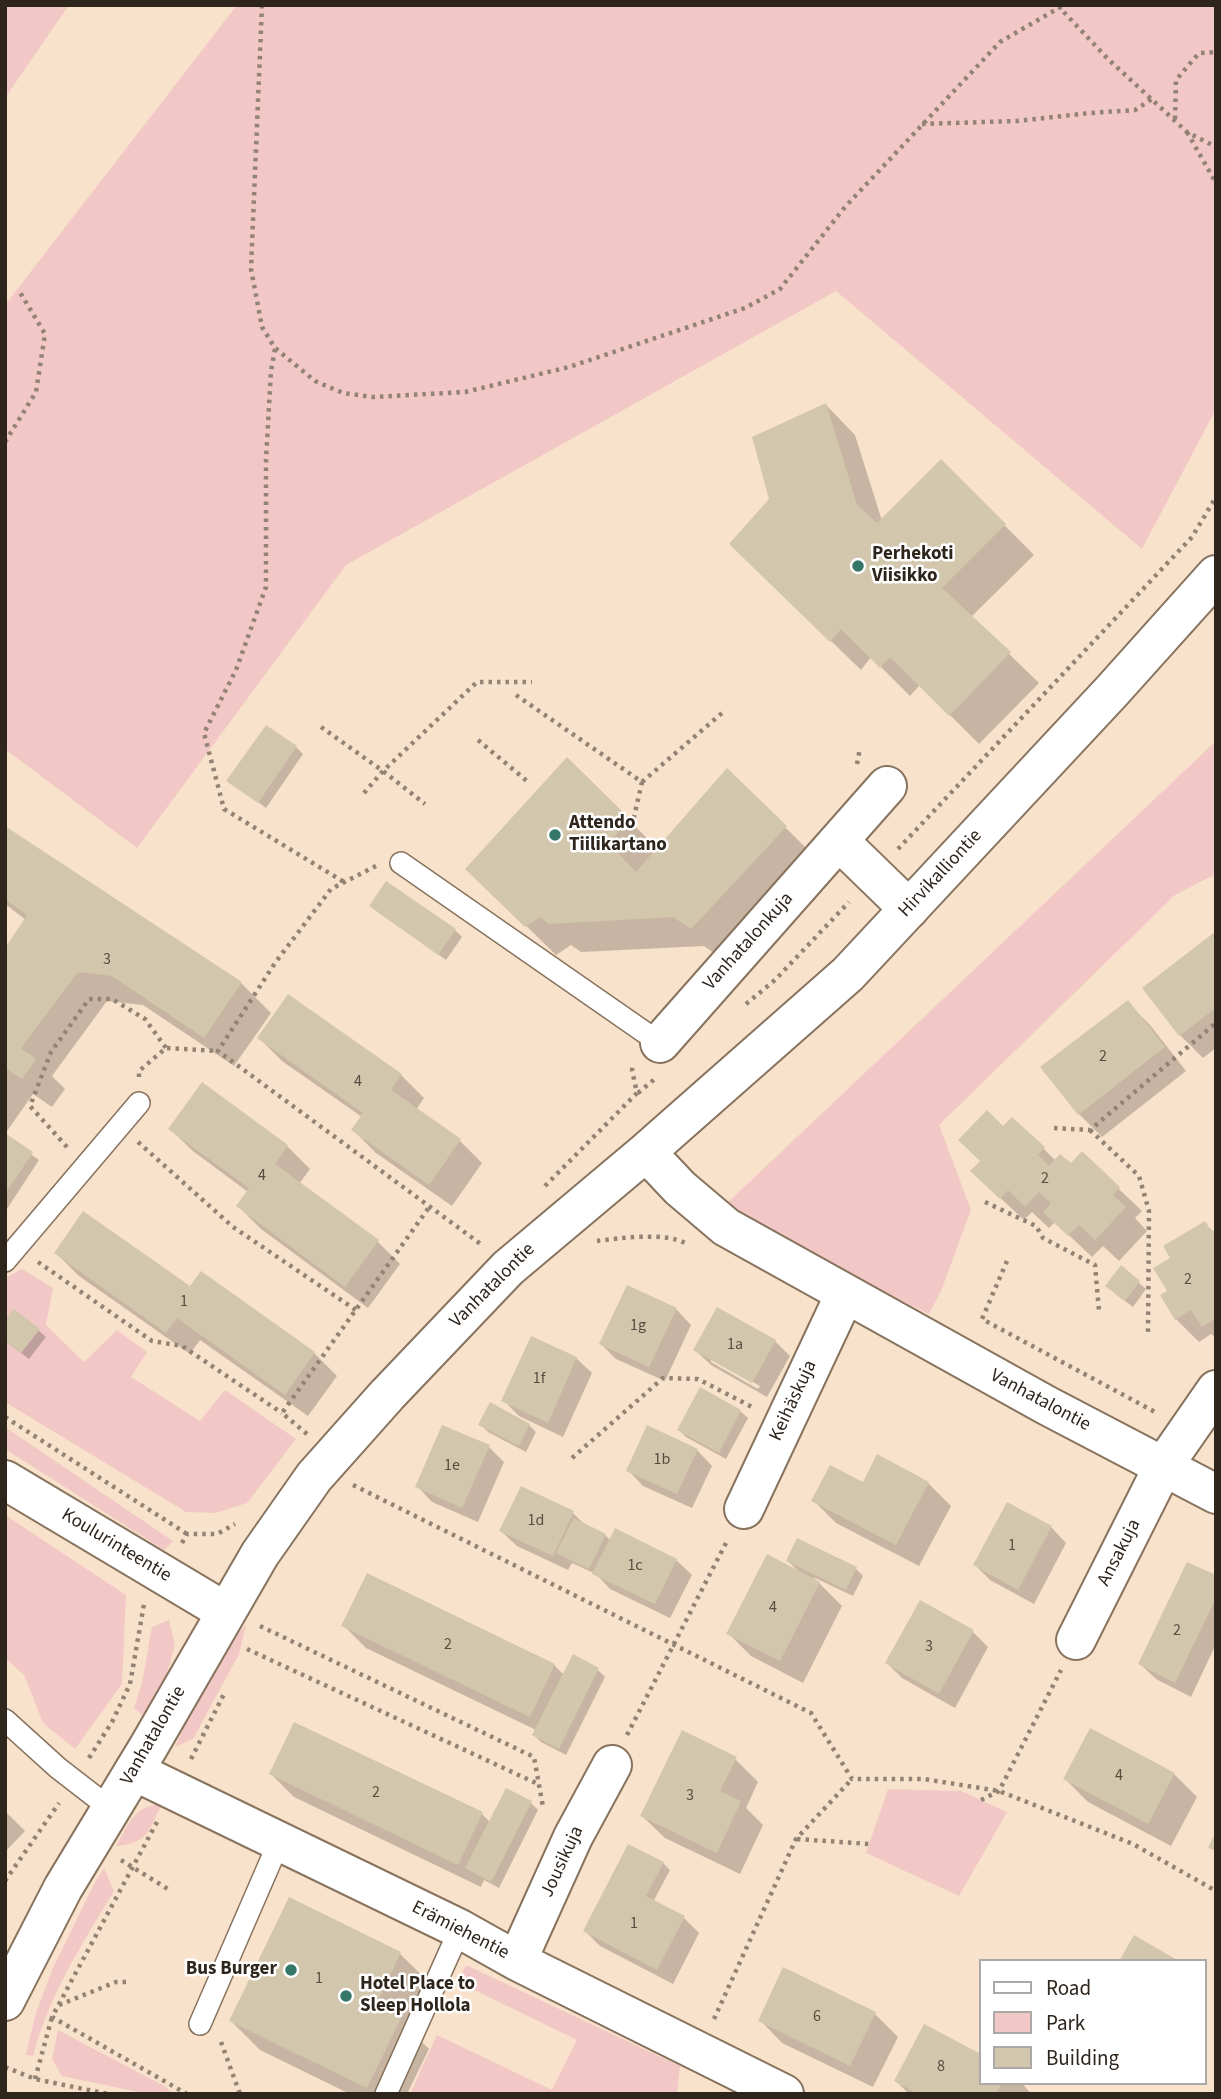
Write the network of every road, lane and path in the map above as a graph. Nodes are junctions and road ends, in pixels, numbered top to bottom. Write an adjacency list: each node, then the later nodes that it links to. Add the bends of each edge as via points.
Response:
1 (262, 5): 11 (path, via 251,269 262,327)
2 (1061, 6): 4 (path); 6 (path, via 1000,42)
3 (1216, 52): 5 (path, via 1199,53 1176,80)
4 (1152, 99): 5 (path); 6 (path, via 1135,110)
5 (1174, 120): 7 (path)
6 (922, 124): 11 (path, via 845,207 780,289 745,308 569,366 465,392 373,397 343,393 315,381)
7 (1187, 132): 8 (path); 9 (path)
8 (1216, 147)
9 (1216, 183)
10 (18, 289): 12 (path, via 45,334 36,392)
11 (275, 348): 30 (path, via 266,460 266,587 236,670 204,733 224,809)
12 (5, 442)
13 (1216, 497): 29 (path, via 1192,537)
14 (1216, 575): 31 (street, Hirvikalliontie)
15 (532, 682): 20 (path, via 477,682)
16 (516, 695): 22 (path)
17 (722, 713): 22 (path)
18 (321, 727): 20 (path)
19 (478, 740): 21 (path)
20 (383, 771): 24 (path); 25 (path)
21 (527, 781)
22 (642, 782): 26 (path)
23 (887, 786): 27 (street, Vanhatalonkuja)
24 (364, 793)
25 (425, 804)
26 (631, 830)
27 (839, 841): 29 (street); 36 (street, Vanhatalonkuja)
28 (393, 862): 30 (path); 36 (lane)
29 (875, 874): 31 (street); 32 (path, via 775,980)
30 (344, 882): 35 (path, via 331,889 275,963)
31 (908, 909): 42 (street, Hirvikalliontie, via 848,974)
32 (743, 1006)
33 (1216, 1023): 41 (path)
34 (166, 1048): 35 (path); 38 (path, via 139,1071); 43 (path, via 145,1019 112,999 89,999 51,1052 30,1106)
35 (218, 1051): 45 (path)
36 (659, 1059): 37 (path)
37 (637, 1093)
38 (139, 1103): 39 (lane)
39 (120, 1126): 43 (lane); 52 (path, via 233,1227)
40 (1054, 1128): 41 (path)
41 (1090, 1130): 54 (path, via 1139,1176 1149,1211)
42 (646, 1152): 51 (street, Vanhatalontie, via 726,1227); 69 (street, Vanhatalontie, via 508,1268 314,1478 260,1554)
43 (85, 1167): 49 (lane)
44 (985, 1202): 53 (path, via 1036,1226 1043,1238 1095,1265)
45 (430, 1206): 47 (path); 52 (path)
46 (689, 1245): 48 (path, via 677,1239 639,1238 598,1240)
47 (486, 1247)
48 (587, 1248)
49 (11, 1254): 56 (path, via 152,1341 182,1346)
50 (1007, 1261): 59 (path, via 982,1320)
51 (845, 1294): 58 (street, Keihäskuja); 62 (street, Vanhatalontie)
52 (356, 1310): 56 (path)
53 (1099, 1311)
54 (1148, 1336)
55 (1216, 1390): 59 (street, Ansakuja)
56 (282, 1413): 60 (path)
57 (5, 1417): 67 (path)
58 (783, 1424): 61 (path, via 698,1379 663,1378); 66 (street, Keihäskuja)
59 (1188, 1430): 62 (street, Ansakuja)
60 (312, 1439)
61 (572, 1458)
62 (1164, 1465): 65 (street, Vanhatalontie); 71 (street, Ansakuja)
63 (5, 1480): 69 (street, Koulurinteentie)
64 (346, 1481): 72 (path)
65 (1216, 1494)
66 (744, 1508): 72 (path)
67 (187, 1534)
68 (265, 1615): 69 (path)
69 (247, 1624): 78 (street, Vanhatalontie); 80 (path, via 534,1757)
70 (252, 1640): 73 (path)
71 (1076, 1640): 82 (path)
72 (675, 1645): 77 (path); 79 (path, via 811,1713)
73 (247, 1649): 74 (path); 80 (path)
74 (241, 1661)
75 (229, 1684): 81 (path)
76 (5, 1720): 85 (lane)
77 (612, 1765): 93 (street, Jousikuja, via 573,1837)
78 (134, 1771): 81 (street, Erämiehentie); 85 (street, Vanhatalontie)
79 (852, 1779): 82 (path, via 924,1779); 86 (path)
80 (539, 1785): 84 (path)
81 (175, 1790): 87 (street, Erämiehentie); 89 (path)
82 (999, 1791): 83 (path); 91 (path, via 1133,1844)
83 (981, 1800)
84 (543, 1807)
85 (111, 1809): 95 (street, Vanhatalontie, via 63,1888)
86 (796, 1839): 88 (path); 100 (path)
87 (279, 1842): 92 (street, Erämiehentie); 98 (lane)
88 (869, 1844)
89 (133, 1867): 90 (path); 96 (path)
90 (171, 1891)
91 (1216, 1891)
92 (460, 1930): 93 (street, Erämiehentie); 106 (lane)
93 (517, 1961): 100 (street, Erämiehentie)
94 (128, 1982): 96 (path, via 116,1982)
95 (5, 2001)
96 (58, 2005): 97 (path)
97 (52, 2017): 102 (path); 104 (path)
98 (200, 2024)
99 (219, 2038): 105 (path)
100 (700, 2050): 107 (street, Erämiehentie)
101 (5, 2067): 102 (path)
102 (35, 2079): 103 (path)
103 (108, 2094)
104 (187, 2094)
105 (240, 2094)
106 (386, 2094)
107 (784, 2094)

